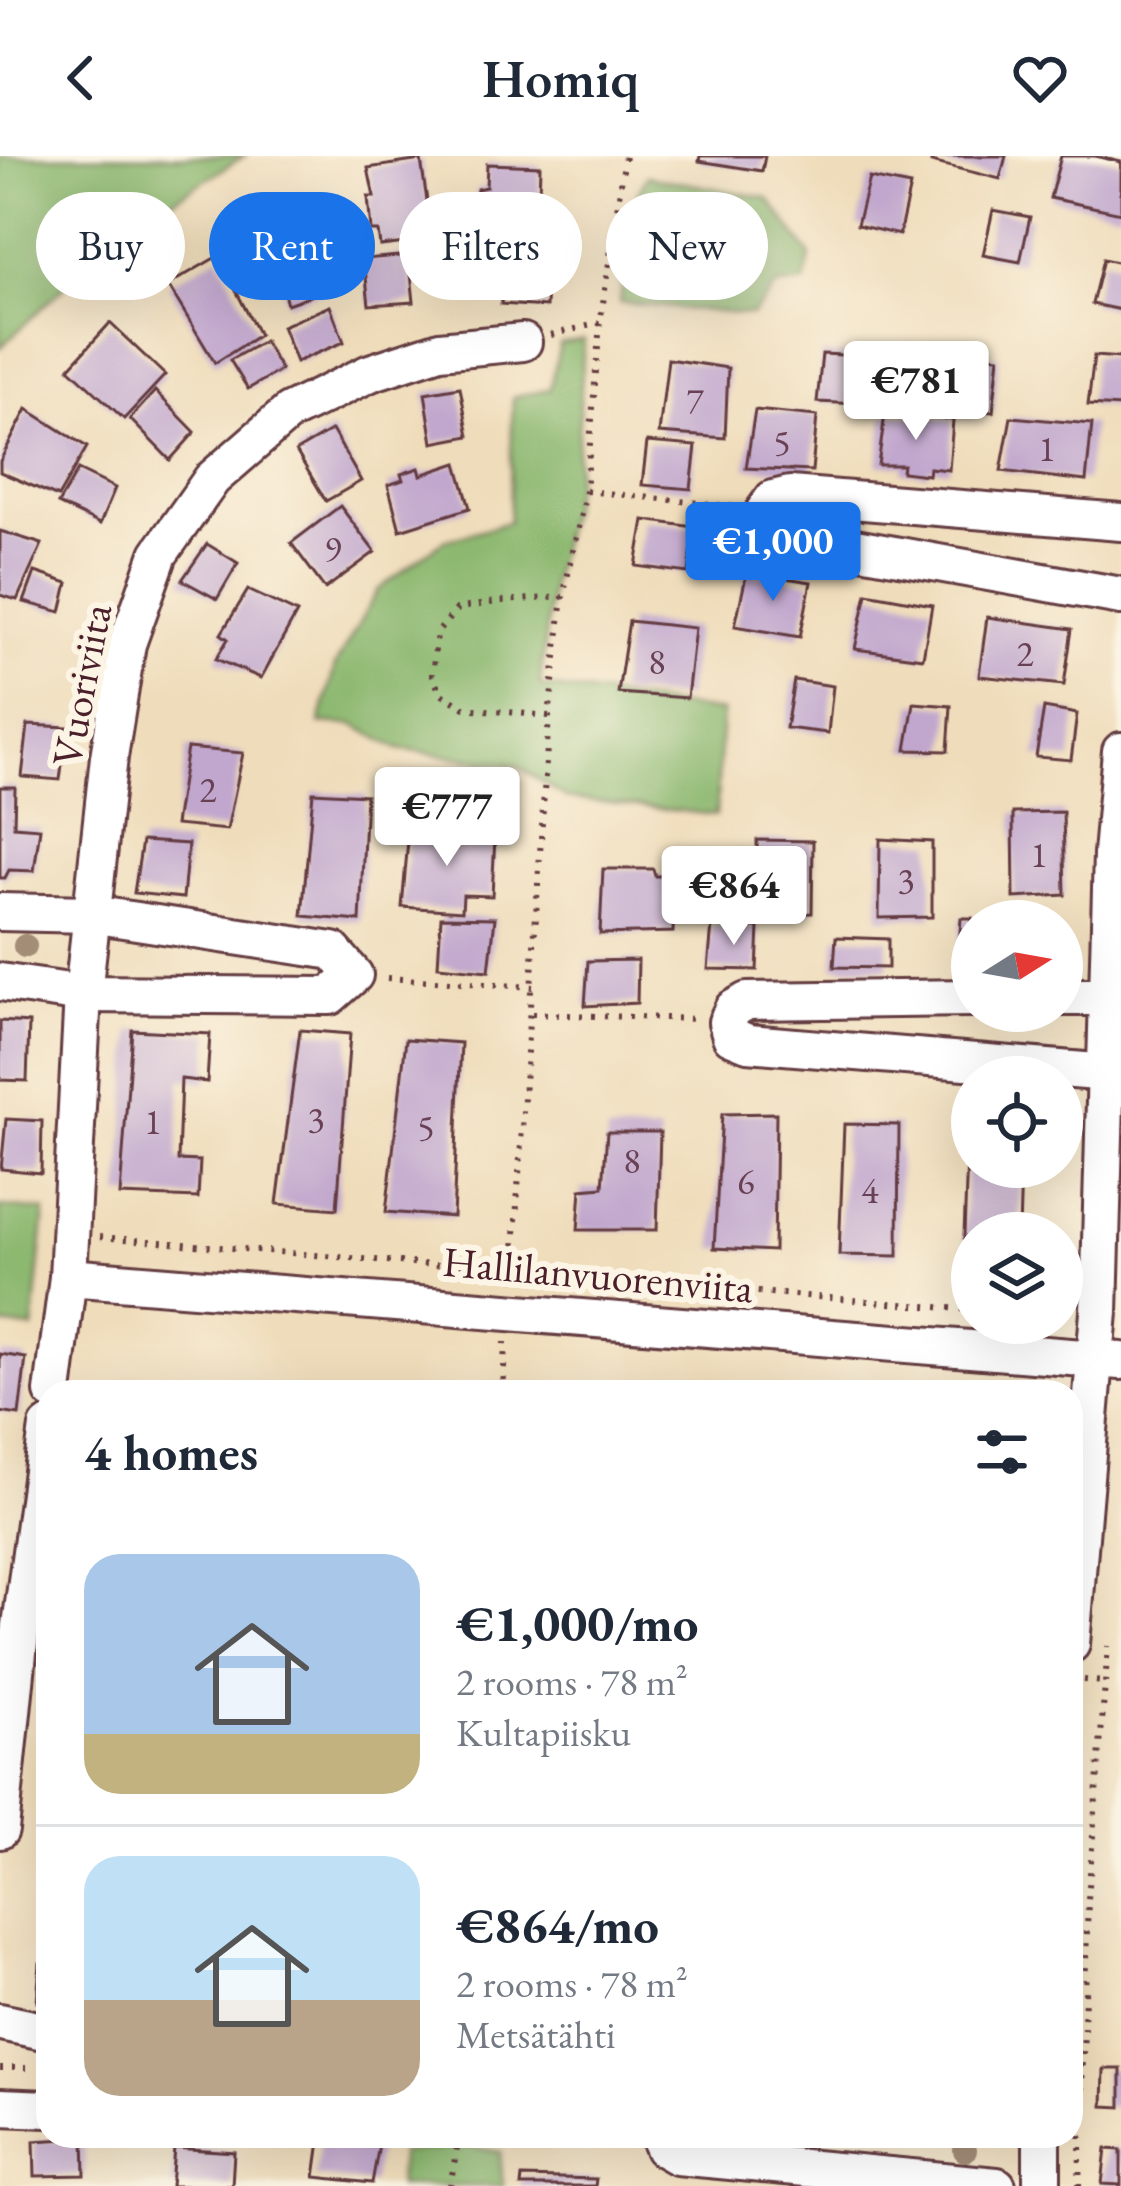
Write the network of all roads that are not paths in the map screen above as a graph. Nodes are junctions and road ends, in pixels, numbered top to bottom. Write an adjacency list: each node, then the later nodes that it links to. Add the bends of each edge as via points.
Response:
1 (524, 342): 6 (street, Vuoriviita, via 440,350 370,373 289,412 212,479 159,554 127,644)
2 (1121, 522): 3 (street, via 790,495 765,510 783,535)
3 (1121, 596)
4 (1121, 751): 9 (street, via 1112,854)
5 (0, 912): 6 (street)
6 (91, 914): 8 (street, Vuoriviita); 8 (street, via 333,951 354,976 330,995)
7 (0, 982): 8 (street)
8 (83, 994): 13 (street, Vuoriviita)
9 (1115, 996): 10 (street); 12 (street)
10 (1083, 997)
11 (951, 998): 12 (street, via 747,1001 727,1022 731,1036 748,1043)
12 (1113, 1074): 14 (street, via 1099,1312)
13 (68, 1277): 14 (street, Hallilanvuorenviita); 15 (street, Vuoriviita)
14 (1107, 1360): 17 (street)
15 (55, 1380)
16 (36, 1495): 18 (street)
17 (1083, 1549)
18 (26, 1551): 19 (street)
19 (23, 1632): 20 (street)
20 (0, 1830)
21 (0, 2107): 22 (street)
22 (36, 2108)
23 (663, 2148): 25 (street, via 677,2156)
24 (1042, 2148): 26 (street)
25 (997, 2186)
26 (1042, 2186)

